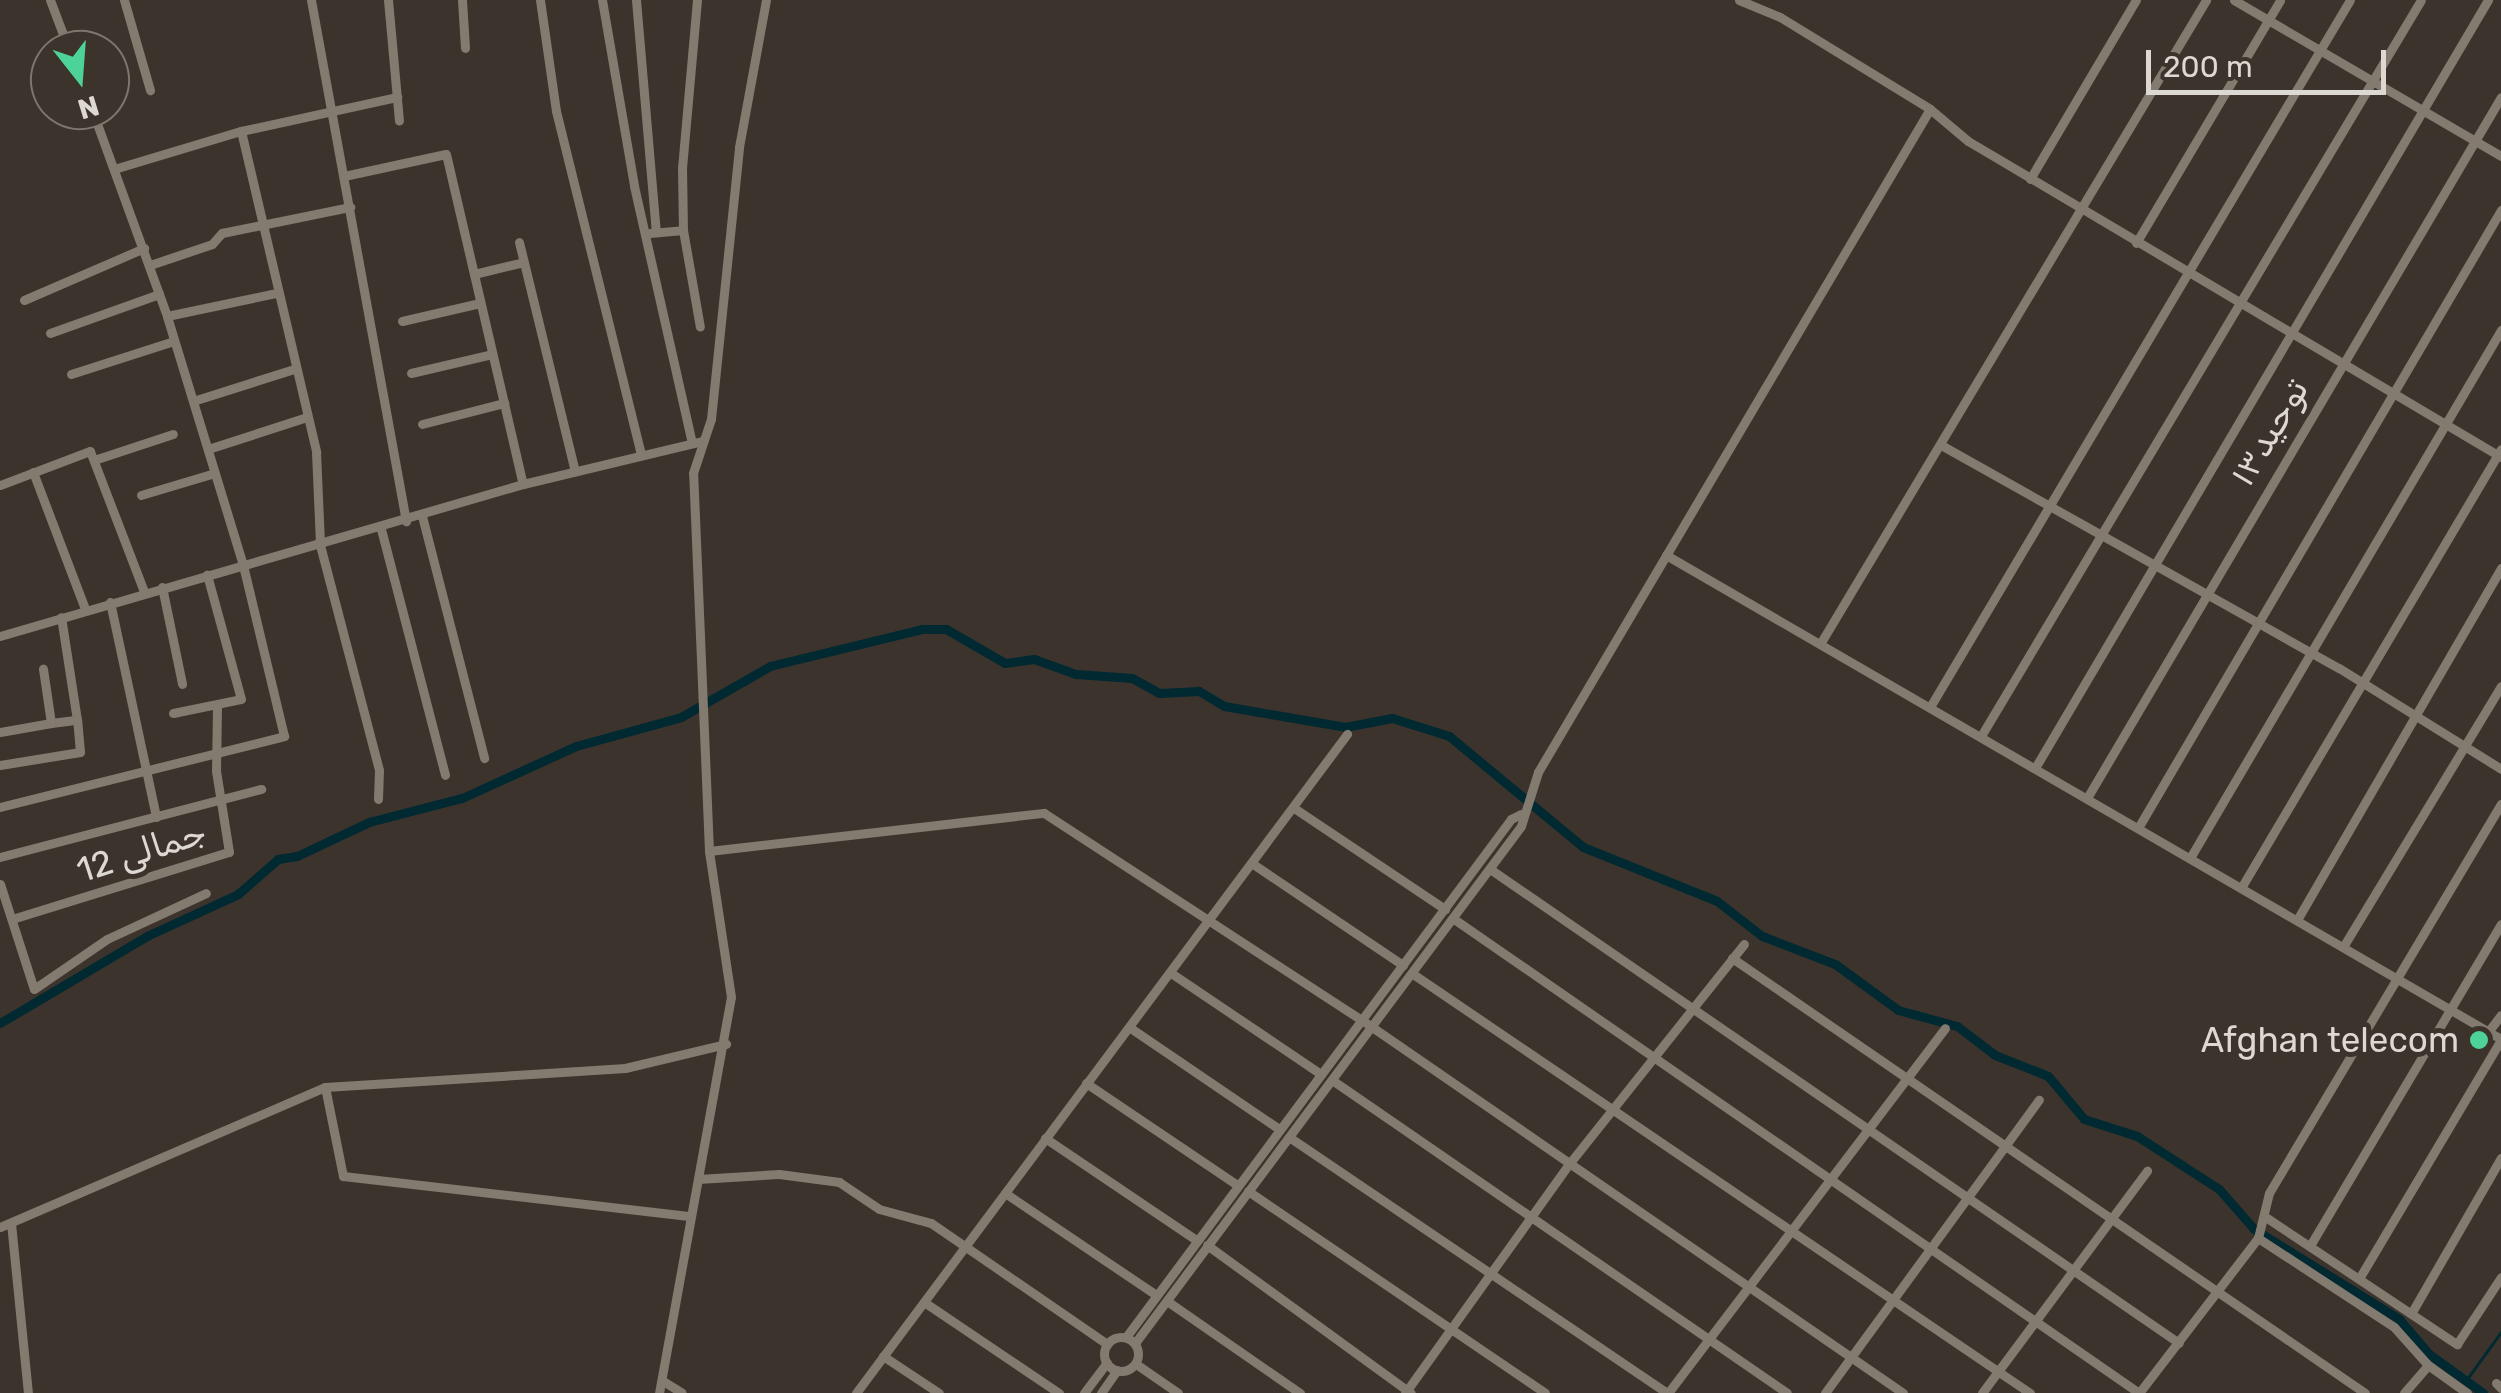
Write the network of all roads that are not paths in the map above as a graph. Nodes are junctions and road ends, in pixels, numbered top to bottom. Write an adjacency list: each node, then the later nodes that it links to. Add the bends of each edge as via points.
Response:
1 (50, 0): 20 (street)
2 (124, 0): 24 (street)
3 (312, 0): 27 (street)
4 (388, 0): 25 (street)
5 (462, 0): 21 (street)
6 (540, 0): 78 (street, via 556,110)
7 (602, 0): 43 (street)
8 (636, 0): 43 (street)
9 (697, 0): 42 (street)
10 (766, 0): 75 (street, via 739,148 711,419)
11 (1739, 0): 28 (street)
12 (2136, 0): 37 (street)
13 (2206, 0): 39 (street)
14 (2234, 0): 19 (street)
15 (2280, 0): 19 (street)
16 (2350, 0): 22 (street)
17 (2421, 0): 23 (street)
18 (2488, 0): 29 (street)
19 (2268, 21): 22 (street); 45 (street)
20 (61, 30)
21 (465, 48)
22 (2319, 52): 23 (street); 50 (street)
23 (2372, 84): 29 (street); 55 (street)
24 (150, 90)
25 (397, 97): 27 (street); 30 (street)
26 (2501, 97): 33 (street, توحید۱۳)
27 (330, 110): 32 (street); 36 (street)
28 (1930, 110): 37 (street); 93 (street)
29 (2423, 112): 33 (street); 61 (street)
30 (399, 121)
31 (99, 130): 35 (street)
32 (240, 131): 35 (street); 41 (street)
33 (2476, 140): 34 (street); 64 (street, توحید۱۳)
34 (2501, 156)
35 (114, 169): 46 (street)
36 (344, 176): 38 (street); 49 (street, via 446,154)
37 (2030, 179): 39 (street)
38 (350, 207): 41 (street); 89 (street)
39 (2081, 210): 45 (street); 76 (street)
40 (2501, 210): 68 (street)
41 (262, 225): 48 (street, via 222,233 212,244); 51 (street)
42 (682, 230): 43 (street); 58 (street)
43 (650, 233): 75 (street)
44 (519, 242): 47 (street)
45 (2136, 242): 50 (street)
46 (144, 248): 48 (street); 53 (street)
47 (524, 262): 49 (street); 81 (street)
48 (150, 265): 52 (street)
49 (474, 274): 54 (street)
50 (2188, 274): 55 (street); 87 (street)
51 (276, 293): 56 (street); 65 (street)
52 (160, 294): 56 (street); 60 (street)
53 (24, 300)
54 (480, 303): 57 (street); 63 (street)
55 (2239, 304): 61 (street); 91 (street)
56 (167, 316): 62 (street)
57 (402, 321)
58 (700, 327)
59 (2501, 330): 73 (street)
60 (50, 332)
61 (2290, 334): 64 (street); 95 (street)
62 (174, 341): 67 (street); 69 (street)
63 (492, 354): 66 (street); 70 (street)
64 (2341, 365): 68 (street); 100 (street, توحید۱۳)
65 (294, 369): 69 (street); 71 (street)
66 (411, 373)
67 (71, 374)
68 (2392, 396): 73 (street); 104 (street)
69 (193, 400): 77 (street)
70 (504, 403): 72 (street); 84 (street)
71 (307, 418): 77 (street); 92 (street, via 316,452)
72 (422, 424)
73 (2443, 426): 79 (street); 107 (street)
74 (173, 434): 80 (street)
75 (697, 442): 78 (street); 139 (street, via 700,718)
76 (1942, 445): 87 (street); 106 (street)
77 (208, 449): 83 (street)
78 (640, 454): 81 (street)
79 (2500, 454): 109 (street)
80 (94, 460): 82 (street, via 88,450); 99 (street)
81 (575, 471): 84 (street)
82 (32, 472): 85 (street); 102 (street)
83 (215, 473): 86 (street); 94 (street)
84 (523, 484): 88 (street)
85 (0, 485)
86 (142, 495)
87 (2050, 508): 91 (street); 113 (street)
88 (422, 516): 89 (street); 123 (street)
89 (406, 521): 90 (street)
90 (381, 529): 92 (street); 128 (street)
91 (2102, 536): 95 (street); 120 (street)
92 (320, 545): 94 (street); 131 (street, via 380,770)
93 (1666, 555): 106 (street); 136 (street, via 1538,772)
94 (243, 565): 97 (street); 122 (street, via 284,736)
95 (2154, 566): 100 (street); 125 (street)
96 (2501, 568): 115 (street)
97 (207, 575): 98 (street); 112 (street, جمالی 12, via 241,698)
98 (162, 587): 99 (street); 110 (street)
99 (144, 592): 101 (street)
100 (2204, 594): 104 (street); 130 (street, توحید۱۳)
101 (110, 602): 102 (street); 127 (street)
102 (86, 610): 103 (street)
103 (61, 617): 105 (street); 116 (street)
104 (2258, 624): 107 (street); 138 (street)
105 (0, 636)
106 (1820, 644): 113 (street)
107 (2309, 651): 109 (street); 141 (street)
108 (42, 669): 117 (street)
109 (2363, 683): 115 (street); 145 (street)
110 (182, 684)
111 (2501, 686): 121 (street)
112 (218, 707): 114 (street); 122 (street, جمالی 12)
113 (1930, 707): 120 (street)
114 (173, 713)
115 (2414, 714): 121 (street); 150 (street)
116 (76, 720): 117 (street); 124 (street, via 80,752)
117 (51, 723): 118 (street)
118 (0, 732)
119 (1347, 734): 135 (street)
120 (1981, 736): 125 (street)
121 (2466, 746): 126 (street); 154 (street)
122 (216, 753): 127 (street); 132 (street, جمالی 12)
123 (484, 758)
124 (0, 766)
125 (2035, 768): 130 (street)
126 (2501, 770)
127 (145, 771): 134 (street); 137 (street)
128 (444, 775)
129 (261, 789): 132 (street)
130 (2087, 798): 138 (street)
131 (378, 799)
132 (220, 800): 137 (street); 148 (street, جمالی 12, via 228,853)
133 (2501, 804): 159 (street)
134 (0, 807)
135 (1294, 808): 142 (street); 147 (street)
136 (1521, 814): 143 (street, via 1521,826); 147 (street)
137 (156, 818): 140 (street)
138 (2138, 828): 141 (street)
139 (709, 852): 151 (street, via 1044,813); 169 (street, via 731,998)
140 (0, 856)
141 (2190, 858): 145 (street)
142 (1253, 864): 151 (street); 156 (street)
143 (1490, 869): 149 (street); 161 (street)
144 (0, 884): 148 (street)
145 (2241, 888): 150 (street)
146 (206, 893): 148 (street, via 107,939 34,988)
147 (1445, 909): 156 (street)
148 (12, 919)
149 (1454, 919): 158 (street); 170 (street)
150 (2296, 920): 154 (street)
151 (1211, 922): 157 (street); 163 (street)
152 (2501, 924): 160 (street)
153 (1744, 944): 155 (street)
154 (2343, 947): 159 (street)
155 (1732, 958): 161 (street); 172 (street)
156 (1403, 965): 163 (street)
157 (1172, 973): 165 (street); 171 (street)
158 (1413, 974): 164 (street); 177 (street)
159 (2397, 979): 160 (street); 193 (street, via 2269,1193)
160 (2450, 1010): 167 (street); 201 (street)
161 (1692, 1012): 170 (street); 179 (street)
162 (2501, 1015): 167 (street)
163 (1361, 1020): 164 (street); 171 (street)
164 (1372, 1027): 173 (street); 184 (street)
165 (1129, 1028): 174 (street); 178 (street)
166 (1945, 1028): 172 (street)
167 (2488, 1032): 168 (street)
168 (2501, 1040): 207 (street)
169 (726, 1044): 175 (street, via 625,1068); 187 (street)
170 (1652, 1058): 177 (street); 186 (street)
171 (1321, 1074): 178 (street)
172 (1906, 1078): 179 (street); 182 (street)
173 (1332, 1080): 180 (street); 195 (street)
174 (1086, 1083): 181 (street); 188 (street)
175 (325, 1087): 192 (street, via 343,1176); 196 (street)
176 (2039, 1100): 182 (street)
177 (1614, 1110): 184 (street); 198 (street)
178 (1279, 1130): 188 (street)
179 (1866, 1132): 186 (street); 191 (street)
180 (1289, 1137): 189 (street); 206 (street)
181 (1046, 1138): 190 (street); 200 (street)
182 (2004, 1148): 191 (street); 194 (street)
183 (2501, 1158): 215 (street)
184 (1570, 1164): 195 (street); 209 (street)
185 (2147, 1171): 194 (street)
186 (1828, 1178): 198 (street); 203 (street)
187 (698, 1179): 192 (street); 204 (street, via 826,1178 879,1209 931,1223)
188 (1237, 1185): 200 (street)
189 (1248, 1191): 202 (street); 217 (street)
190 (1005, 1193): 204 (street); 211 (street)
191 (1969, 1199): 203 (street); 205 (street)
192 (691, 1216): 229 (street)
193 (2264, 1216): 199 (street); 201 (street)
194 (2108, 1218): 205 (street); 210 (street)
195 (1533, 1221): 206 (street); 218 (street)
196 (11, 1222): 197 (street); 231 (street)
197 (0, 1227)
198 (1789, 1230): 209 (street); 213 (street)
199 (2258, 1238): 210 (street); 226 (street, via 2394,1327)
200 (1196, 1240): 211 (street)
201 (2311, 1244): 207 (street)
202 (1207, 1246): 212 (street); 230 (street)
203 (1931, 1247): 213 (street); 216 (street)
204 (964, 1248): 214 (street); 220 (street)
205 (2072, 1270): 216 (street); 221 (street)
206 (1496, 1274): 217 (street); 242 (street)
207 (2360, 1277): 215 (street)
208 (2501, 1277): 215 (street, via 2461,1344)
209 (1744, 1286): 218 (street); 223 (street)
210 (2215, 1292): 221 (street); 249 (street)
211 (1156, 1295): 219 (street)
212 (1167, 1300): 219 (street); 240 (street)
213 (1894, 1300): 223 (street); 228 (street)
214 (924, 1302): 222 (street); 236 (street)
215 (2412, 1312)
216 (2035, 1320): 228 (street); 248 (street)
217 (1452, 1328): 230 (street); 241 (street)
218 (1709, 1338): 242 (street); 243 (street)
219 (1130, 1340): 220 (street); 225 (street)
220 (1107, 1344): 224 (street)
221 (2179, 1344): 248 (street)
222 (883, 1356): 234 (street); 235 (street)
223 (1850, 1358): 244 (street); 245 (street)
224 (1107, 1363): 227 (street); 237 (street)
225 (1136, 1364): 227 (street); 239 (street)
226 (2428, 1365): 250 (street); 251 (street)
227 (1117, 1370): 238 (street)
228 (1998, 1371): 246 (street); 247 (street)
229 (663, 1381): 232 (street); 233 (street)
230 (1408, 1392)
231 (28, 1393)
232 (659, 1393)
233 (682, 1393)
234 (856, 1393)
235 (939, 1393)
236 (1059, 1393)
237 (1084, 1393)
238 (1101, 1393)
239 (1178, 1393)
240 (1300, 1393)
241 (1546, 1393)
242 (1668, 1393)
243 (1788, 1393)
244 (1825, 1393)
245 (1903, 1393)
246 (1982, 1393)
247 (2030, 1393)
248 (2139, 1393)
249 (2366, 1393)
250 (2404, 1393)
251 (2466, 1393)

